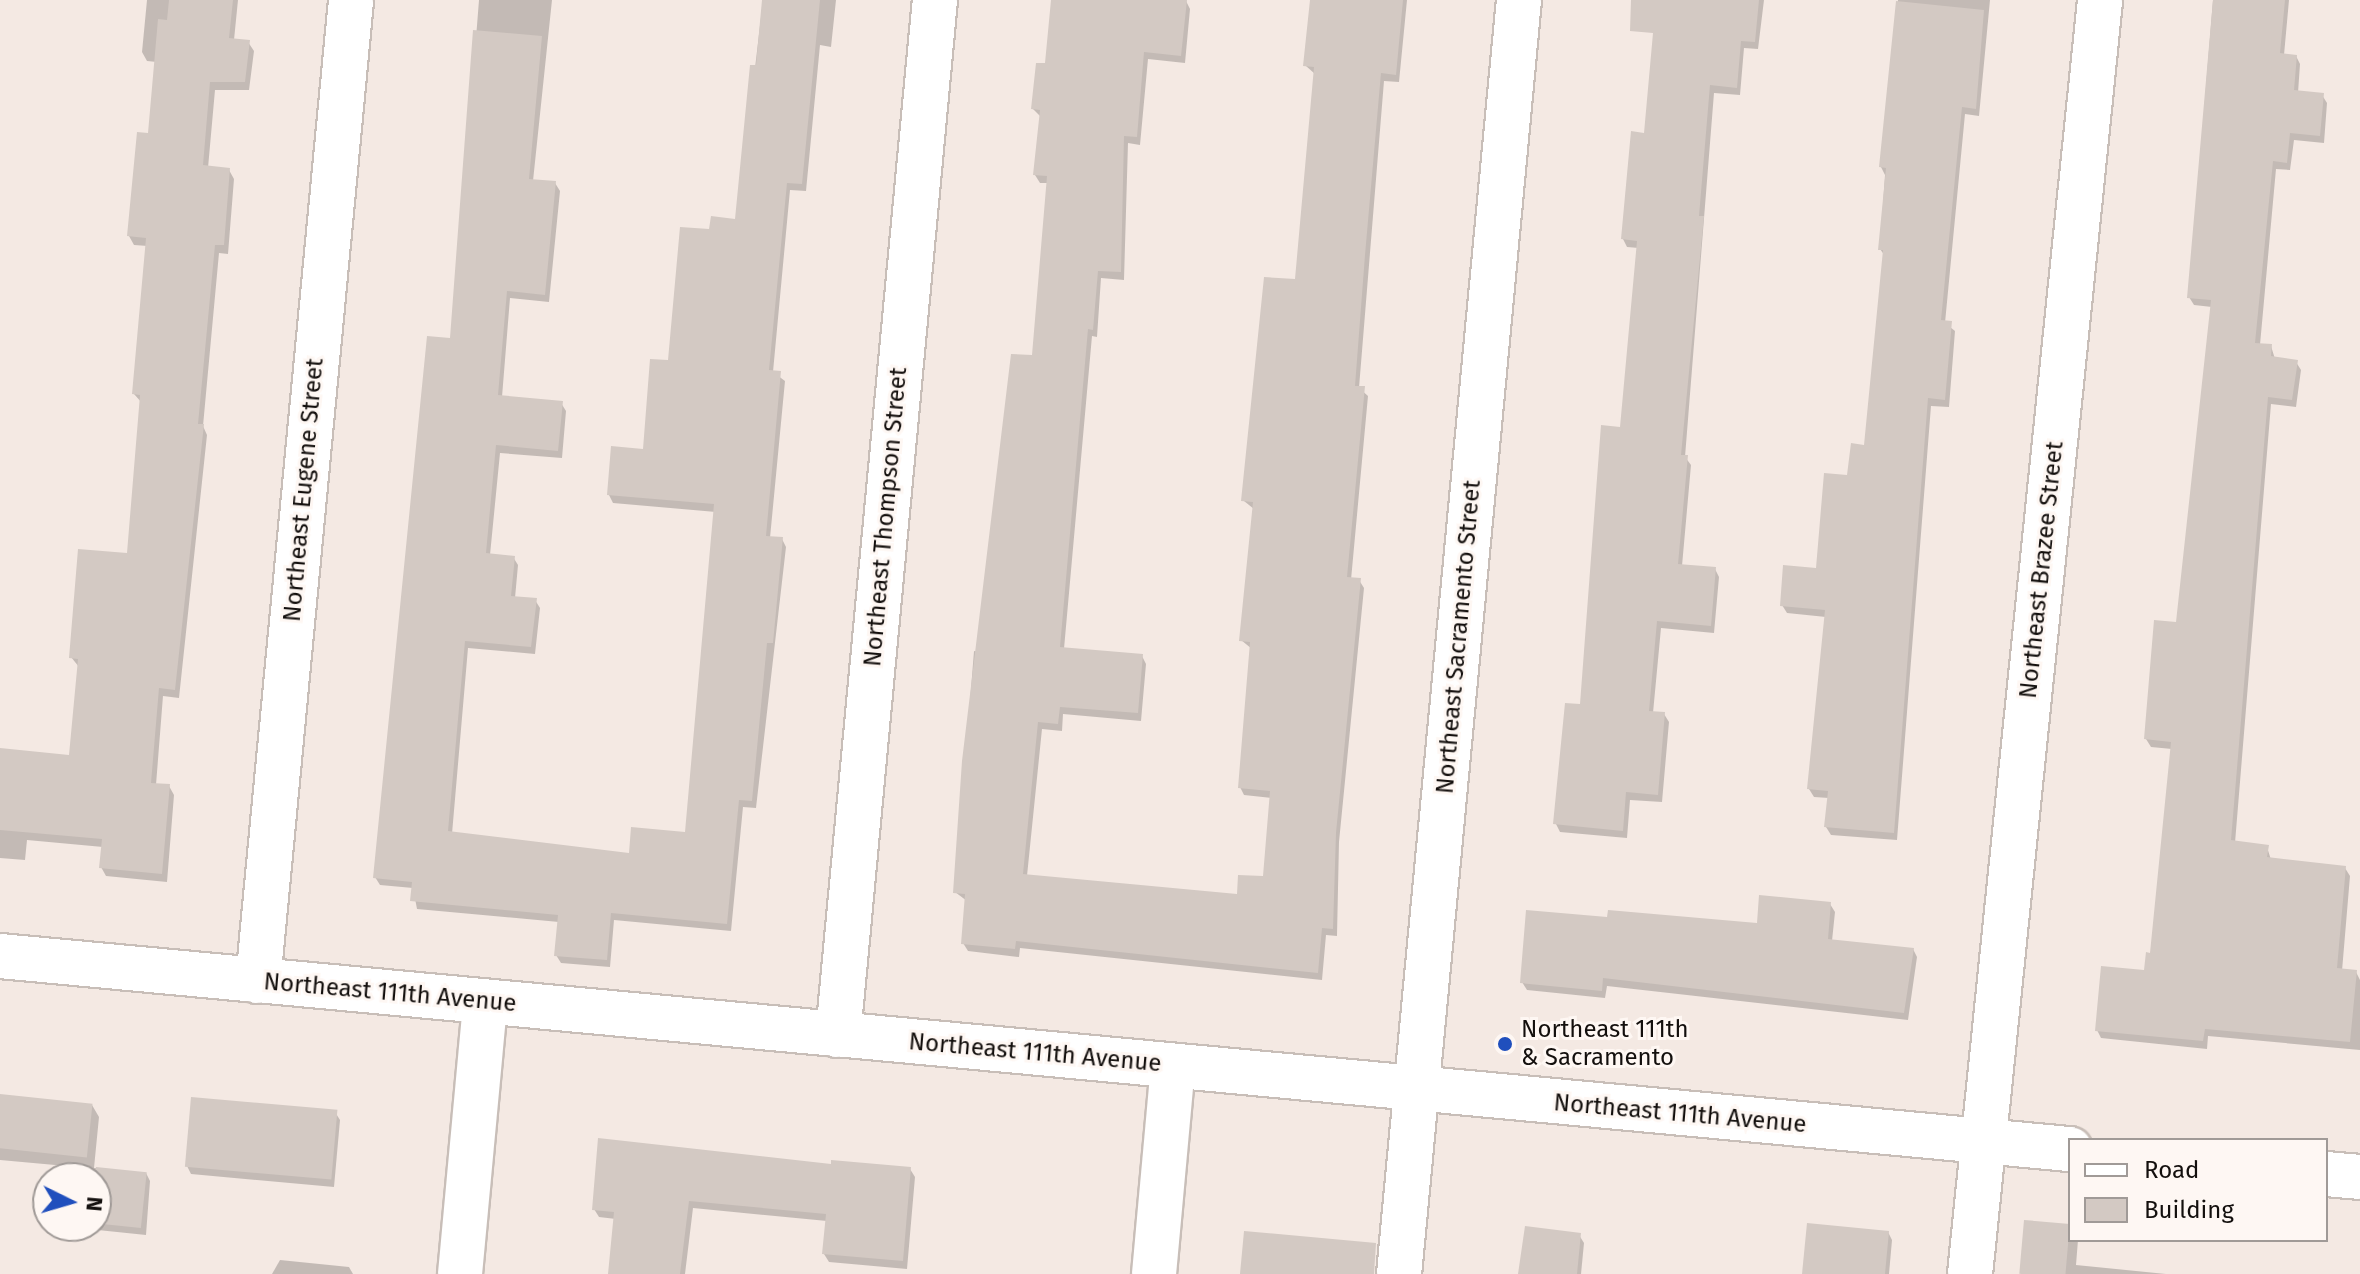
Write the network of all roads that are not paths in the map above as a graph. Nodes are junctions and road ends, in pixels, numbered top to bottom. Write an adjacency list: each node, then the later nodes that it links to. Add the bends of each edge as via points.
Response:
1 (351, 0): 6 (street, Northeast Eugene Street)
2 (935, 0): 8 (street, Northeast Thompson Street)
3 (1519, 0): 10 (street, Northeast Sacramento Street)
4 (2100, 0): 11 (street, Northeast Brazee Street)
5 (0, 956): 6 (street, Northeast 111th Avenue)
6 (258, 981): 7 (street, Northeast 111th Avenue)
7 (485, 1003): 8 (street, Northeast 111th Avenue); 15 (street)
8 (838, 1035): 9 (street, Northeast 111th Avenue)
9 (1173, 1066): 10 (street, Northeast 111th Avenue); 16 (street)
10 (1417, 1089): 11 (street, Northeast 111th Avenue); 17 (street, Northeast Sacramento Street)
11 (1984, 1140): 12 (street, Northeast 111th Avenue); 18 (street, Northeast Brazee Street)
12 (2068, 1149)
13 (2328, 1174): 14 (street)
14 (2360, 1177)
15 (460, 1274)
16 (1154, 1274)
17 (1399, 1274)
18 (1970, 1274)

